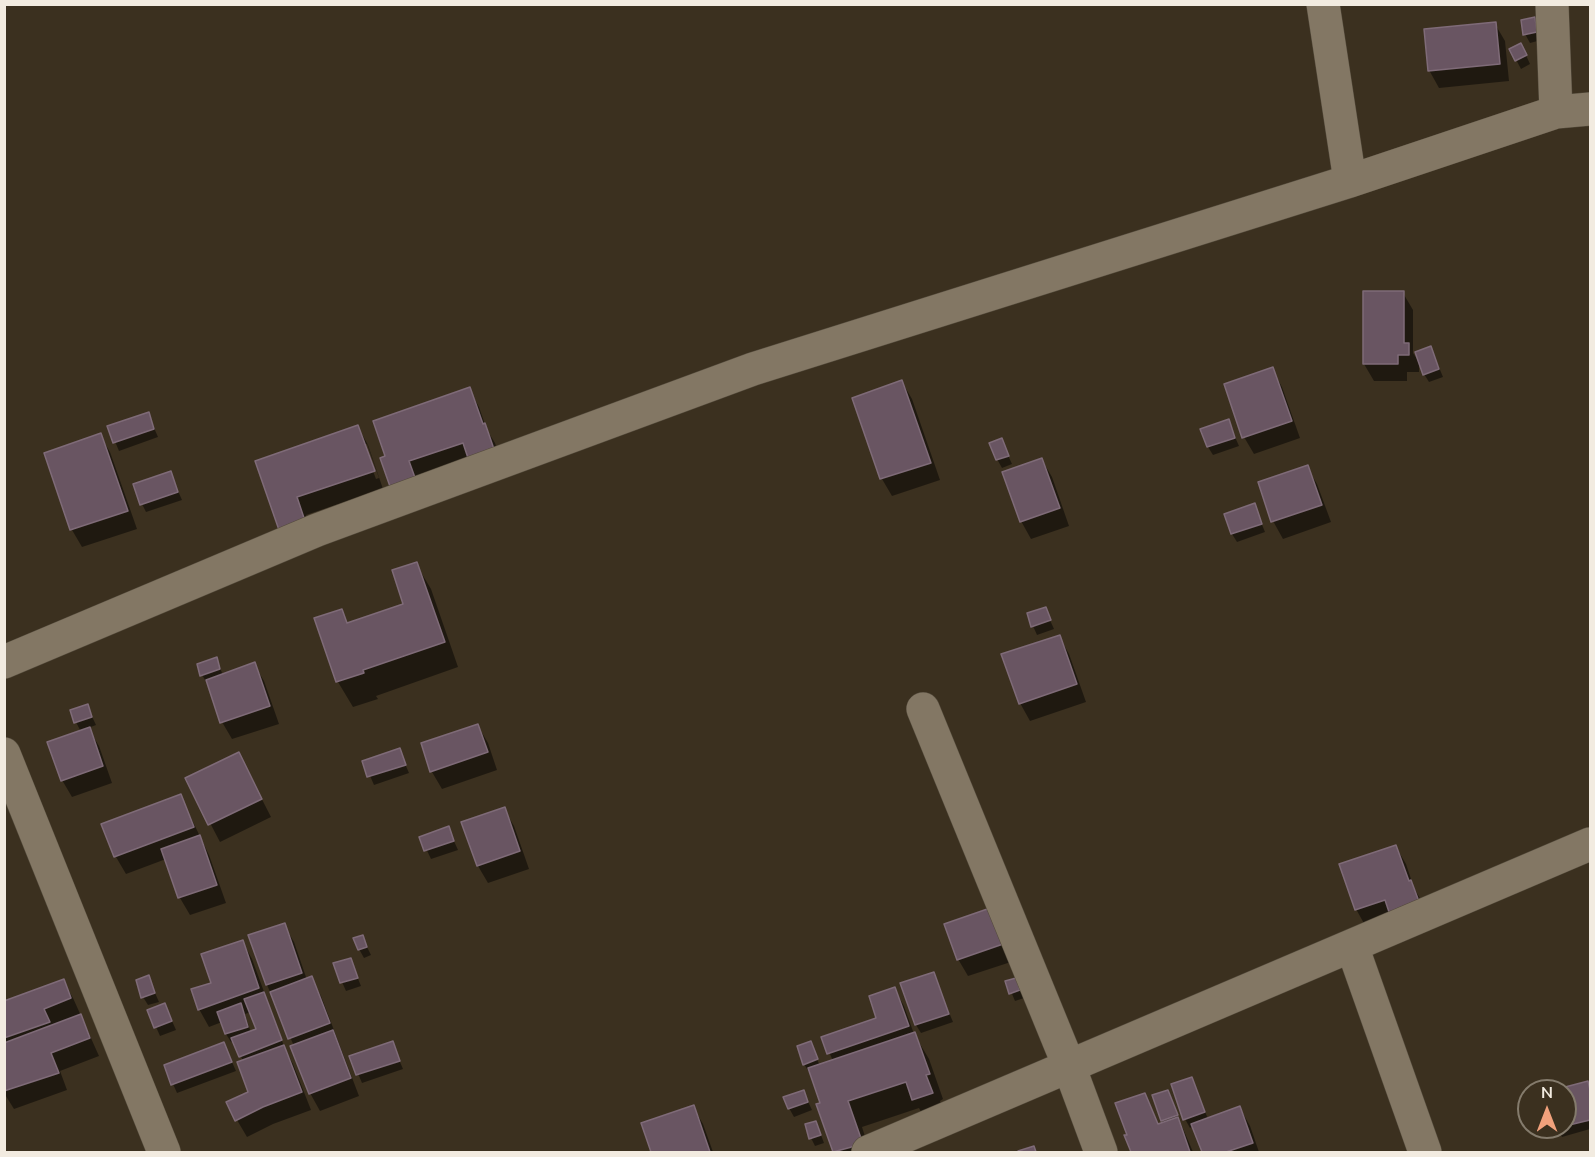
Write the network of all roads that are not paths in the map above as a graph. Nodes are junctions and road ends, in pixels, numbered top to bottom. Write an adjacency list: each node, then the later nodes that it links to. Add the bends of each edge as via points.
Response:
1 (1323, 4): 5 (street)
2 (1552, 4): 4 (street)
3 (1590, 109): 4 (street)
4 (1556, 112): 5 (street)
5 (1350, 181): 6 (street, via 753,369 317,530)
6 (4, 662)
7 (923, 709): 11 (street)
8 (4, 754): 12 (street)
9 (1590, 844): 10 (street)
10 (1352, 946): 11 (street); 15 (street)
11 (1070, 1066): 13 (street); 14 (street)
12 (164, 1152)
13 (868, 1152)
14 (1101, 1152)
15 (1425, 1152)

